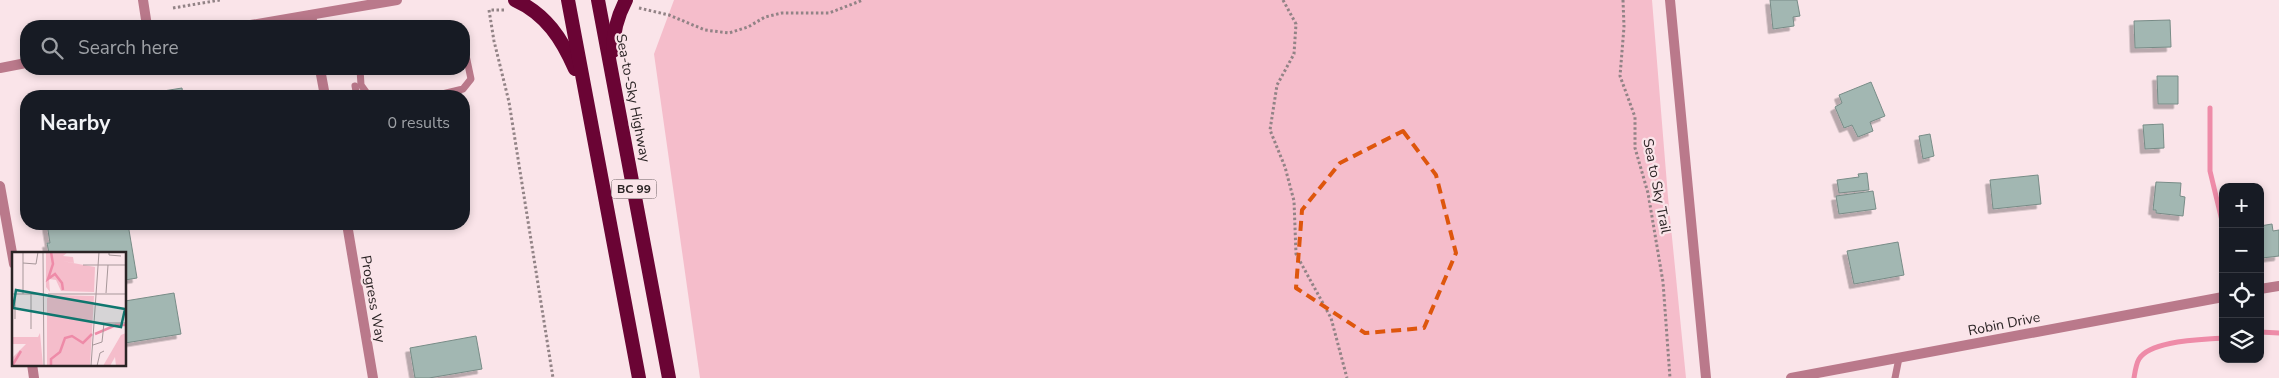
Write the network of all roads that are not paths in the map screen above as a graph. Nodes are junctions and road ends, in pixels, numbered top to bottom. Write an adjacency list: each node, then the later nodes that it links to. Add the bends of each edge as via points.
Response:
1 (143, 0): 9 (street)
2 (396, 0): 8 (street)
3 (516, 0): 23 (highway, via 543,17 554,30 567,49)
4 (568, 0): 23 (highway, BC 99)
5 (598, 0): 17 (highway, Sea-to-Sky Highway / BC 99)
6 (626, 0): 17 (highway, via 613,34)
7 (1670, 0): 34 (street)
8 (311, 15): 10 (street); 11 (street)
9 (146, 20)
10 (281, 20)
11 (312, 20)
12 (20, 65): 13 (street)
13 (0, 68)
14 (470, 74): 22 (lane, via 471,79)
15 (321, 75): 19 (street)
16 (360, 75): 21 (lane)
17 (612, 77): 33 (highway, Sea-to-Sky Highway / BC 99)
18 (355, 86): 20 (lane)
19 (324, 90)
20 (356, 90)
21 (365, 90)
22 (459, 90)
23 (586, 94): 32 (highway, BC 99)
24 (0, 186): 26 (street)
25 (348, 230): 31 (street, Progress Way)
26 (12, 253)
27 (2279, 286): 28 (street)
28 (2264, 289)
29 (2219, 297): 30 (street, Robin Drive)
30 (1899, 358): 35 (street, Robin Drive); 36 (lane)
31 (373, 378)
32 (639, 378)
33 (669, 378)
34 (1706, 378)
35 (1791, 378)
36 (1895, 378)

